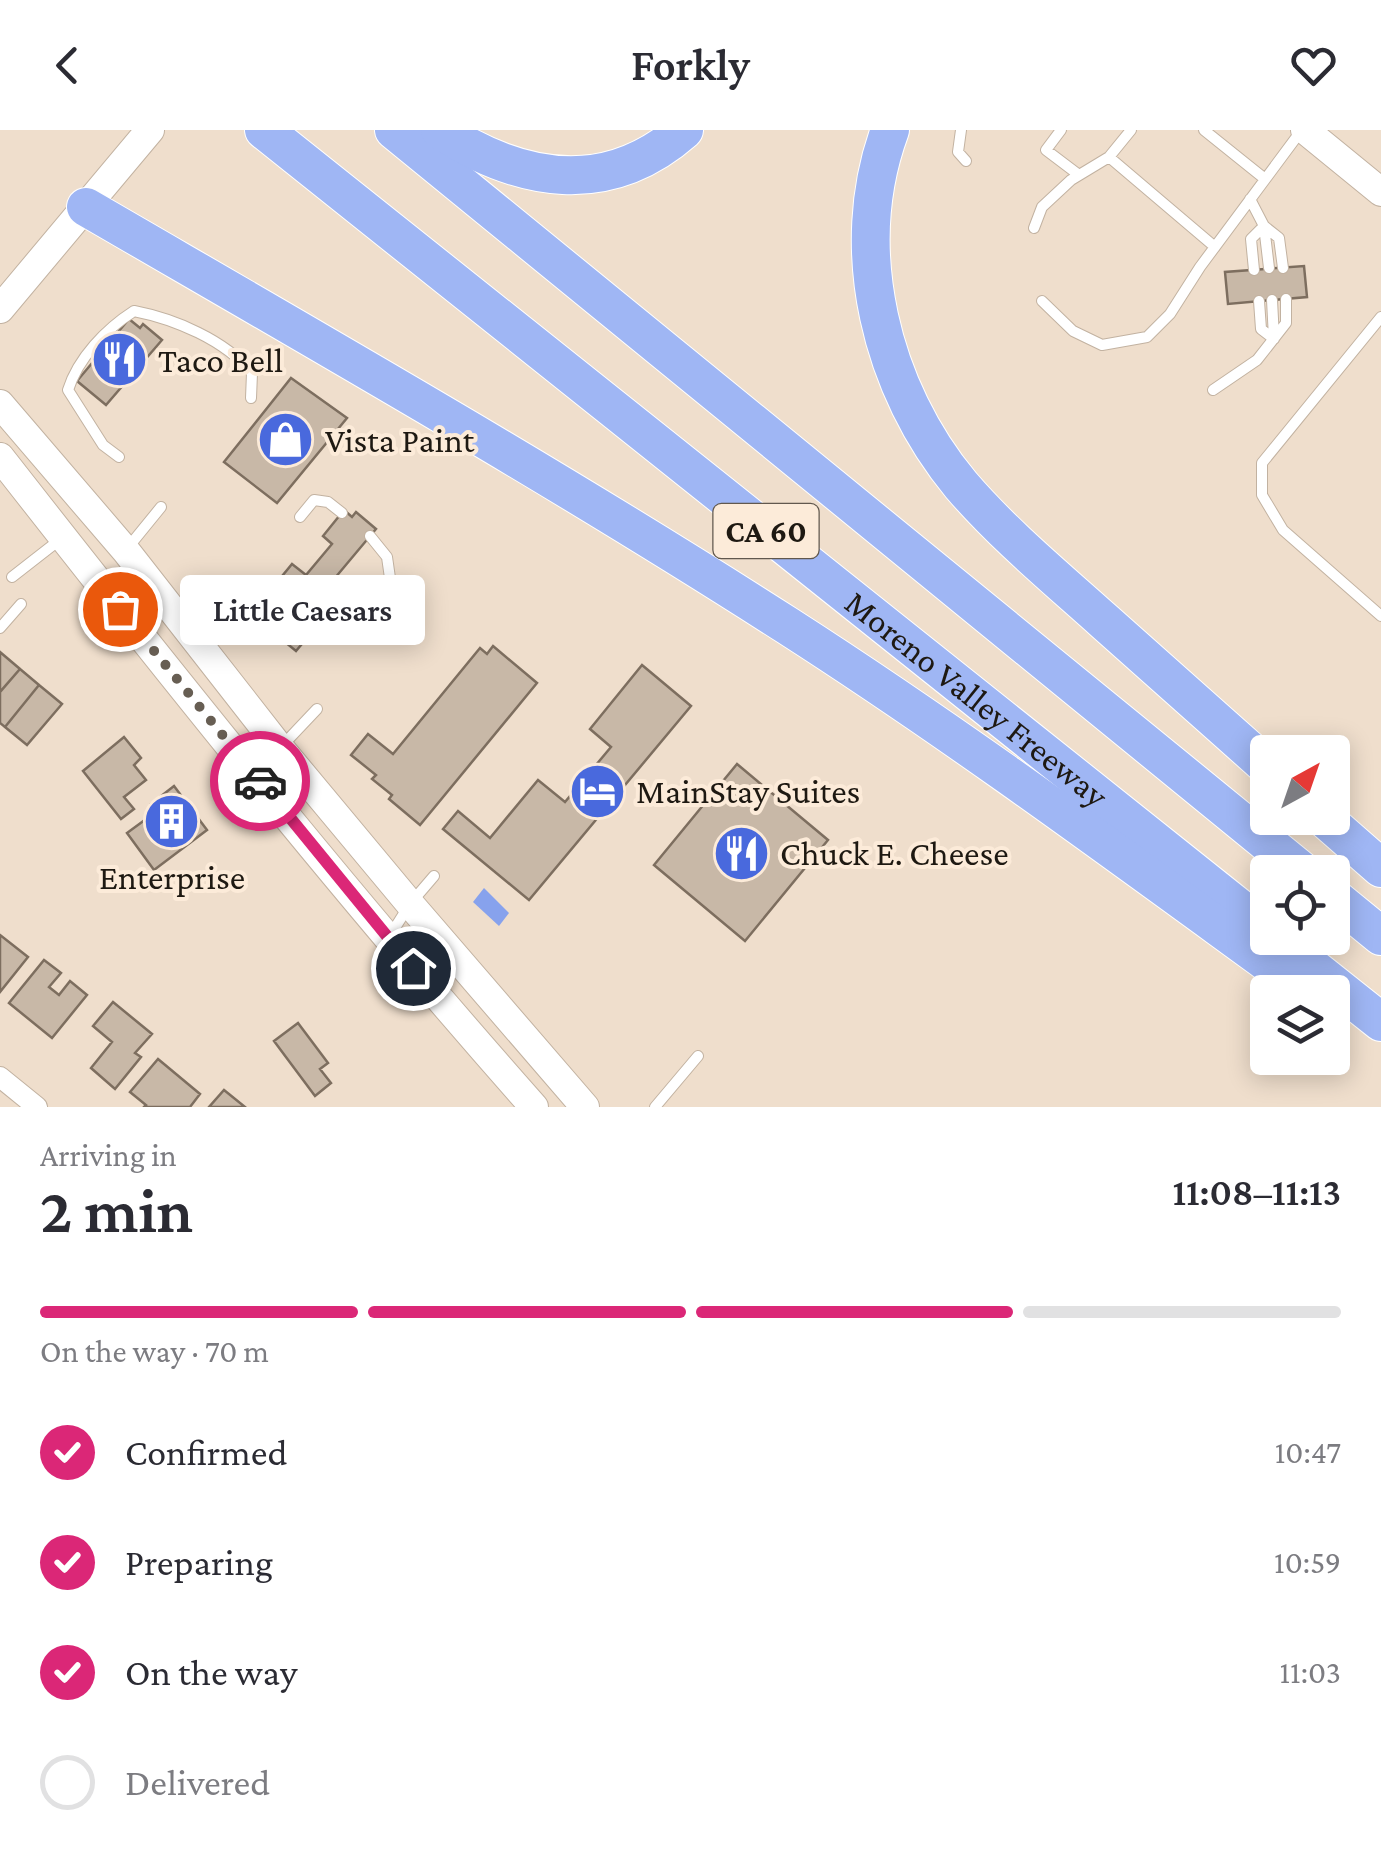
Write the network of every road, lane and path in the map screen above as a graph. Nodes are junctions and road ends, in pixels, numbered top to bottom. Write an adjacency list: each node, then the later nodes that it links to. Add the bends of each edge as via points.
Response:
1 (150, 130): 18 (main road)
2 (264, 130): 62 (highway, Moreno Valley Freeway / CA 60)
3 (394, 130): 57 (highway, Moreno Valley Freeway / CA 60)
4 (440, 130): 5 (highway, via 488,158 551,176 614,170)
5 (684, 130)
6 (890, 130): 53 (highway, via 873,208 870,269 883,339 914,413 960,484)
7 (961, 130): 13 (lane, via 958,152)
8 (1060, 130): 14 (lane, via 1046,150)
9 (1131, 130): 12 (lane)
10 (1204, 130): 15 (lane)
11 (1304, 130): 15 (lane); 16 (main road)
12 (1109, 156): 14 (lane); 21 (lane)
13 (966, 161)
14 (1078, 175): 20 (lane, via 1042,208)
15 (1265, 179): 17 (lane)
16 (1381, 192)
17 (1250, 199): 19 (lane); 21 (lane)
18 (86, 207): 29 (main road); 66 (highway, via 470,430 789,626)
19 (1264, 226): 22 (lane); 23 (lane, via 1279,238); 24 (lane, via 1251,239)
20 (1034, 228)
21 (1215, 247): 27 (lane, via 1147,337 1102,344 1072,331)
22 (1270, 268)
23 (1283, 268)
24 (1254, 270)
25 (1286, 299): 31 (lane, via 1286,323)
26 (1272, 300): 31 (lane)
27 (1042, 301)
28 (1258, 301): 31 (lane, via 1261,330)
29 (0, 309)
30 (1381, 317): 47 (lane, via 1262,463 1262,496 1283,530)
31 (1274, 339): 32 (lane, via 1258,360)
32 (1214, 390)
33 (250, 398): 36 (lane, via 252,374 240,359 167,317 134,312 113,325 68,390 103,445)
34 (0, 404): 42 (main road)
35 (0, 457): 41 (main road)
36 (119, 457)
37 (161, 507): 42 (lane)
38 (342, 512): 39 (lane, via 314,500)
39 (300, 517)
40 (370, 536): 44 (lane, via 387,557)
41 (63, 538): 43 (lane); 50 (main road)
42 (126, 550): 49 (main road)
43 (12, 577)
44 (390, 578)
45 (21, 604): 48 (lane)
46 (220, 612): 49 (lane)
47 (1381, 616)
48 (0, 628)
49 (198, 643): 52 (main road)
50 (182, 689): 52 (main road, via 216,708 253,744); 54 (main road)
51 (317, 709): 52 (lane)
52 (280, 748): 55 (main road)
53 (1250, 751)
54 (264, 786): 55 (main road, via 279,777 303,800); 64 (main road)
55 (328, 806): 60 (main road)
56 (1343, 835): 58 (highway)
57 (1283, 855)
58 (1381, 868)
59 (434, 876): 60 (lane)
60 (410, 904): 64 (lane); 74 (main road)
61 (1350, 911): 63 (highway)
62 (1250, 917)
63 (1381, 936)
64 (388, 939): 73 (main road)
65 (1296, 955): 67 (highway)
66 (1285, 975)
67 (1381, 1022)
68 (1350, 1023): 69 (highway)
69 (1381, 1045)
70 (698, 1056): 75 (lane)
71 (0, 1077): 72 (street)
72 (37, 1107)
73 (534, 1107)
74 (584, 1107)
75 (655, 1107)

